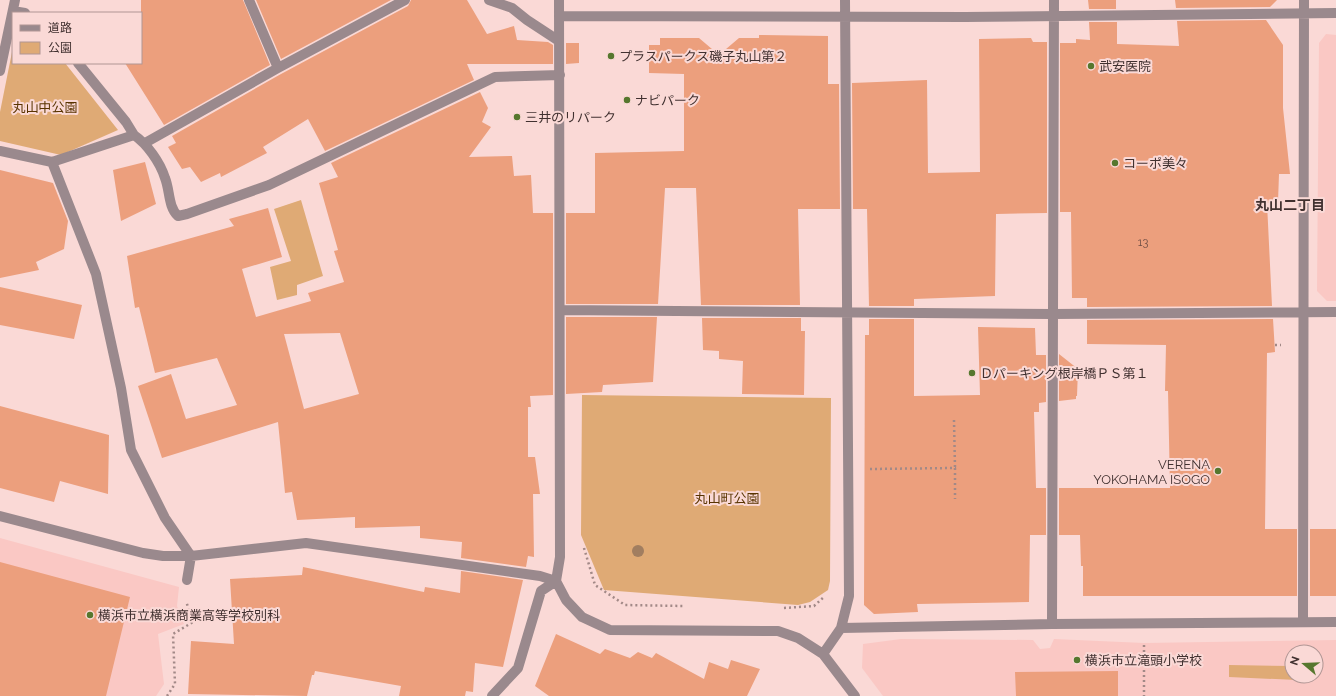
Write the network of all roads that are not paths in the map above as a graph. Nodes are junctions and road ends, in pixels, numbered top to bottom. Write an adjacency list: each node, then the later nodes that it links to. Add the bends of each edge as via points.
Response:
1 (15, 0): 9 (street)
2 (249, 0): 19 (street)
3 (405, 0): 19 (street)
4 (489, 0): 17 (street, via 512,8)
5 (559, 0): 14 (street)
6 (845, 0): 16 (street)
7 (1054, 0): 15 (street)
8 (1304, 0): 11 (street)
9 (13, 11): 10 (street)
10 (19, 12)
11 (1304, 13): 12 (street); 15 (street); 27 (street)
12 (1336, 13)
13 (12, 16): 20 (street)
14 (559, 16): 16 (street); 17 (street)
15 (1054, 16): 16 (street); 30 (street)
16 (845, 17): 29 (street)
17 (560, 41): 21 (street)
18 (79, 64): 22 (street)
19 (278, 68): 23 (street)
20 (0, 70)
21 (560, 75): 23 (street, via 495,77 269,185 178,216 173,211 165,177); 26 (street)
22 (134, 134): 23 (street); 25 (street)
23 (145, 143)
24 (0, 151): 25 (street)
25 (52, 162): 32 (street, via 96,274 121,388 131,450 165,518)
26 (560, 310): 29 (street); 34 (street, via 560,557)
27 (1304, 312): 28 (street); 30 (street); 35 (street)
28 (1336, 312)
29 (846, 313): 30 (street); 38 (street, via 849,596)
30 (1052, 314): 37 (street)
31 (0, 516): 32 (street, via 144,553)
32 (191, 556): 33 (street); 34 (street, via 306,543 540,576)
33 (187, 580)
34 (556, 581): 39 (street, via 566,600 582,617 610,630 778,631 798,638); 40 (street, via 541,591 518,668)
35 (1303, 621): 36 (street); 37 (street)
36 (1336, 622)
37 (1052, 624): 38 (street)
38 (841, 628): 39 (street)
39 (823, 654): 41 (street)
40 (492, 696)
41 (855, 696)

